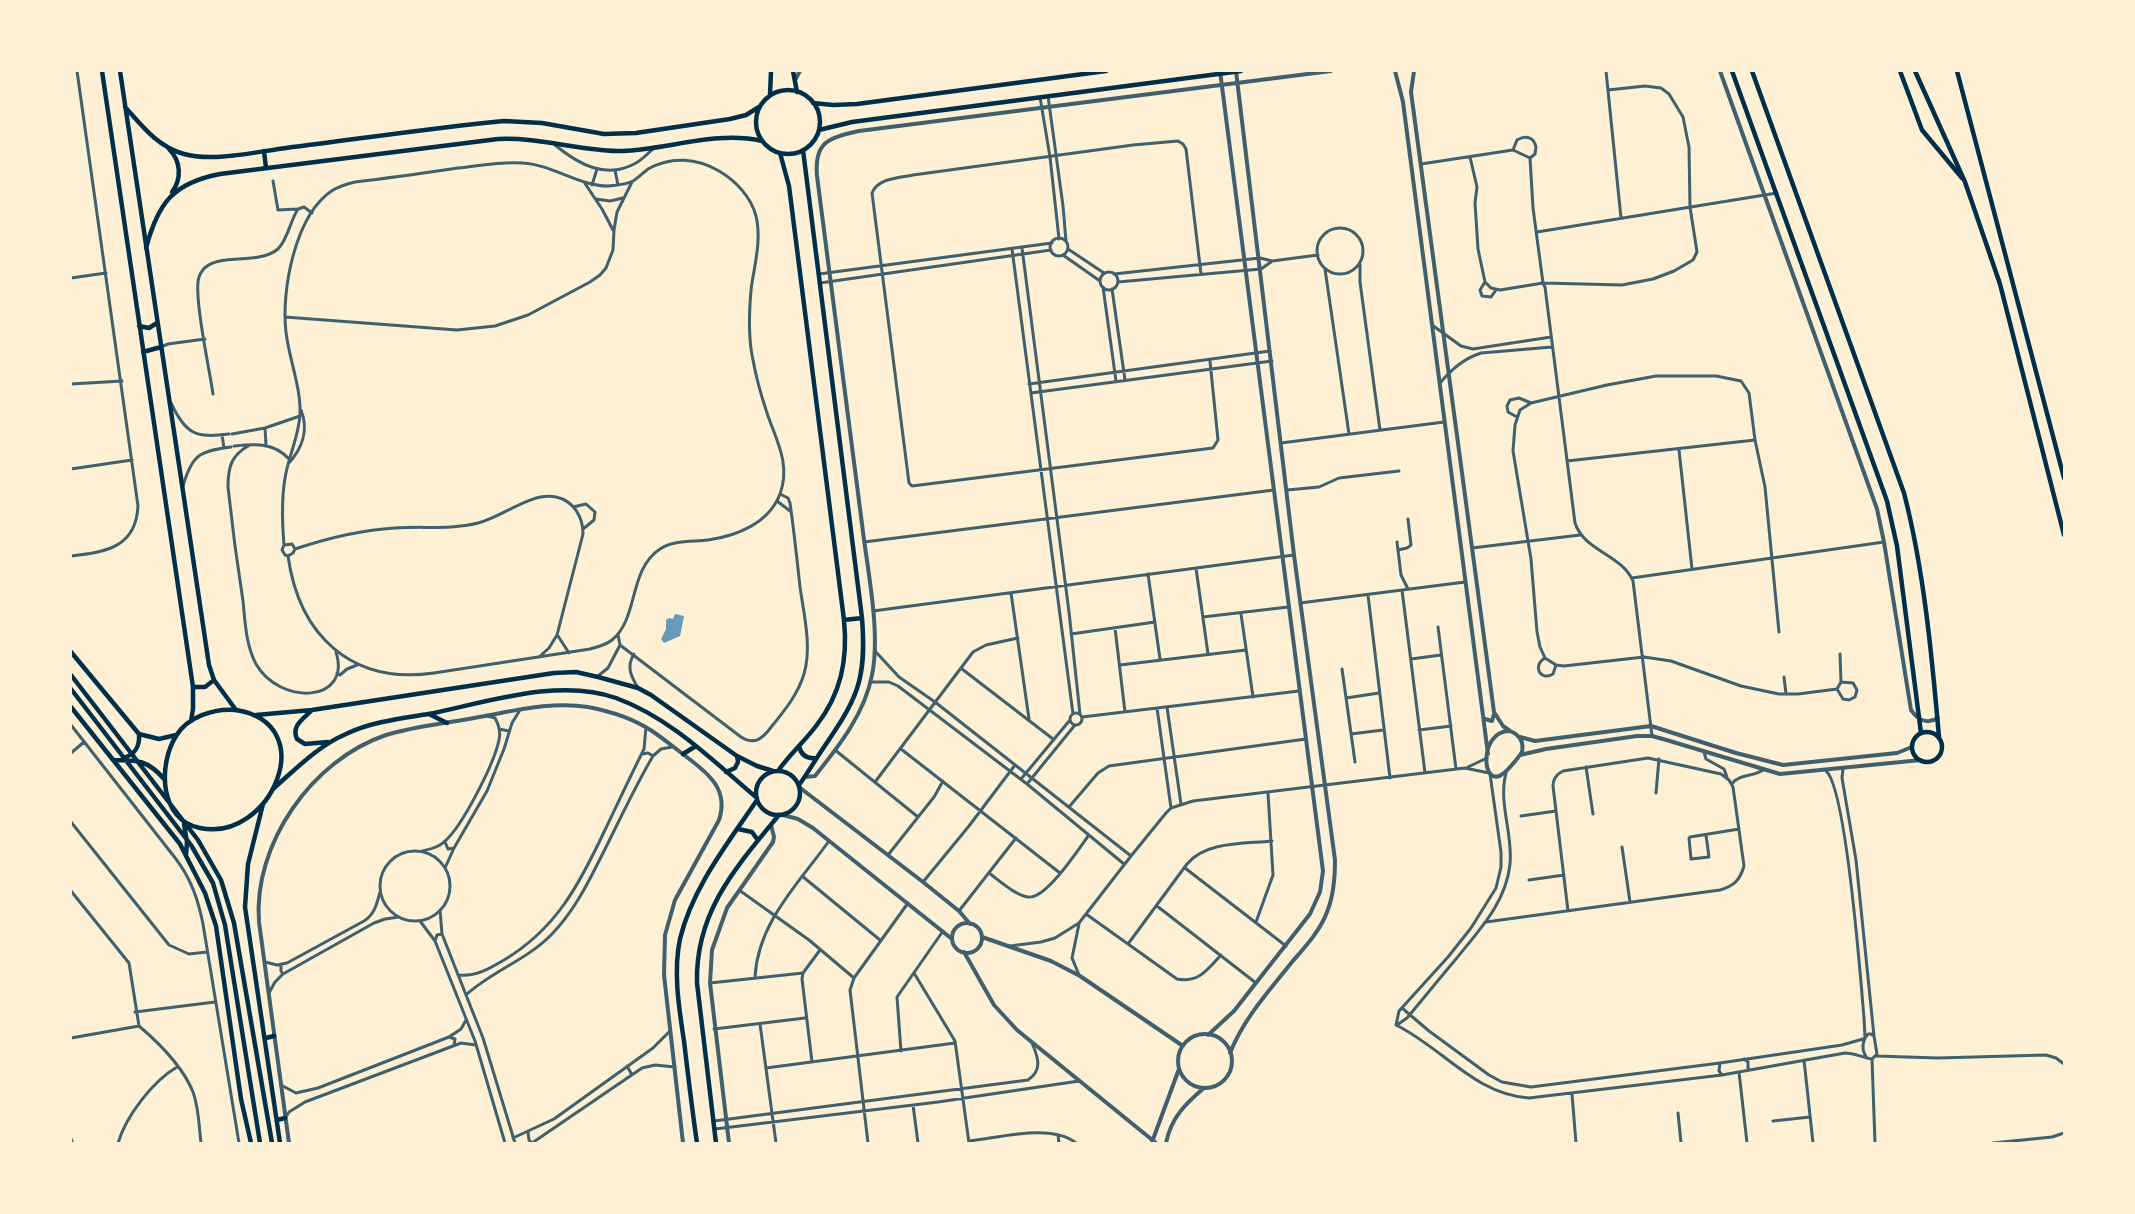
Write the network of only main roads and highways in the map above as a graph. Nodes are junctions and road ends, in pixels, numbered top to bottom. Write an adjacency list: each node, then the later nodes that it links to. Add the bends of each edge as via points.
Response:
1 (102, 71): 30 (main road)
2 (120, 71): 17 (main road)
3 (771, 71): 15 (main road)
4 (793, 71): 14 (main road)
5 (1106, 71): 12 (main road)
6 (1732, 71): 49 (main road, via 1887,501 1897,546)
7 (1752, 71): 52 (main road, via 1904,493 1915,543)
8 (1900, 71): 26 (main road, via 1922,130)
9 (1915, 71): 26 (main road)
10 (1957, 71): 33 (main road)
11 (1238, 72): 13 (main road)
12 (1078, 73): 16 (main road, via 857,104)
13 (1221, 73): 19 (main road, via 852,122)
14 (797, 92): 15 (main road, via 788,90); 16 (main road)
15 (770, 95): 18 (main road)
16 (813, 103): 19 (main road, via 818,111)
17 (125, 107): 21 (main road); 28 (main road)
18 (760, 107): 20 (main road, via 756,124); 23 (main road, via 730,119 636,132 604,134 542,123 504,121)
19 (819, 130): 22 (main road)
20 (762, 140): 24 (main road); 25 (main road, via 734,137 618,151 498,139)
21 (166, 146): 23 (main road, via 183,154 198,156); 27 (main road, via 179,170 179,179)
22 (803, 150): 24 (main road); 35 (main road)
23 (264, 151): 25 (main road)
24 (780, 153): 36 (main road, via 789,186)
25 (266, 168): 27 (main road, via 199,178)
26 (1965, 182): 34 (main road, via 2000,284)
27 (170, 195): 28 (main road, via 159,209)
28 (146, 248): 29 (main road)
29 (157, 323): 30 (main road, via 149,328); 31 (main road)
30 (139, 326): 32 (main road)
31 (161, 347): 32 (main road); 39 (main road, via 181,490)
32 (143, 352): 40 (main road)
33 (2064, 478)
34 (2064, 536)
35 (862, 618): 36 (main road); 59 (main road, via 864,659 855,696 844,720)
36 (844, 620): 55 (main road, via 846,657 839,687 824,715)
37 (71, 652): 50 (main road)
38 (71, 675): 78 (main road, via 198,840 221,880 234,923)
39 (214, 680): 40 (main road, via 204,687); 43 (main road)
40 (193, 686): 47 (main road)
41 (71, 689): 77 (main road, via 191,846 212,883 225,925)
42 (71, 707): 58 (main road)
43 (236, 710): 46 (main road); 47 (main road, via 216,711)
44 (312, 710): 46 (main road); 53 (main road, via 296,726 297,739 309,744); 57 (main road, via 529,675 576,672 638,688)
45 (428, 714): 48 (main road); 53 (main road, via 363,727); 54 (main road, via 532,693 592,692 614,697 646,711)
46 (256, 716): 64 (main road, via 272,730 280,748 281,769)
47 (191, 721): 51 (main road)
48 (447, 723)
49 (1921, 733): 52 (main road, via 1931,732); 52 (main road, via 1912,747 1921,760 1931,762 1939,756 1943,746)
50 (139, 734): 51 (main road, via 159,739); 58 (main road, via 138,745 132,755)
51 (176, 735): 62 (main road, via 167,760)
52 (1939, 737)
53 (331, 741): 64 (main road)
54 (696, 746): 56 (main road); 61 (main road)
55 (799, 746): 59 (main road, via 803,754); 60 (main road)
56 (682, 754)
57 (737, 756): 60 (main road); 61 (main road, via 735,768)
58 (112, 758): 62 (main road, via 144,762); 71 (main road)
59 (816, 758): 63 (main road)
60 (775, 771): 63 (main road, via 791,775); 65 (main road, via 764,776 758,784)
61 (726, 772): 65 (main road)
62 (165, 780): 68 (main road, via 170,805)
63 (799, 786): 67 (main road, via 798,803)
64 (274, 788): 66 (main road)
65 (757, 799): 67 (main road, via 766,811); 69 (main road)
66 (264, 802): 68 (main road, via 246,818 226,827 205,829); 73 (main road, via 248,864 245,902)
67 (781, 815): 70 (main road)
68 (182, 820): 71 (main road, via 187,836)
69 (738, 829): 70 (main road, via 752,832); 80 (main road, via 698,894 678,950 677,984)
70 (758, 839): 81 (main road, via 725,883 702,933 698,952 697,983)
71 (186, 855): 76 (main road, via 205,893 216,926 241,1099)
72 (274, 1036): 73 (main road)
73 (266, 1038): 75 (main road)
74 (285, 1118): 75 (main road)
75 (277, 1120): 79 (main road)
76 (251, 1143)
77 (260, 1143)
78 (272, 1143)
79 (280, 1143)
80 (697, 1143)
81 (716, 1143)

